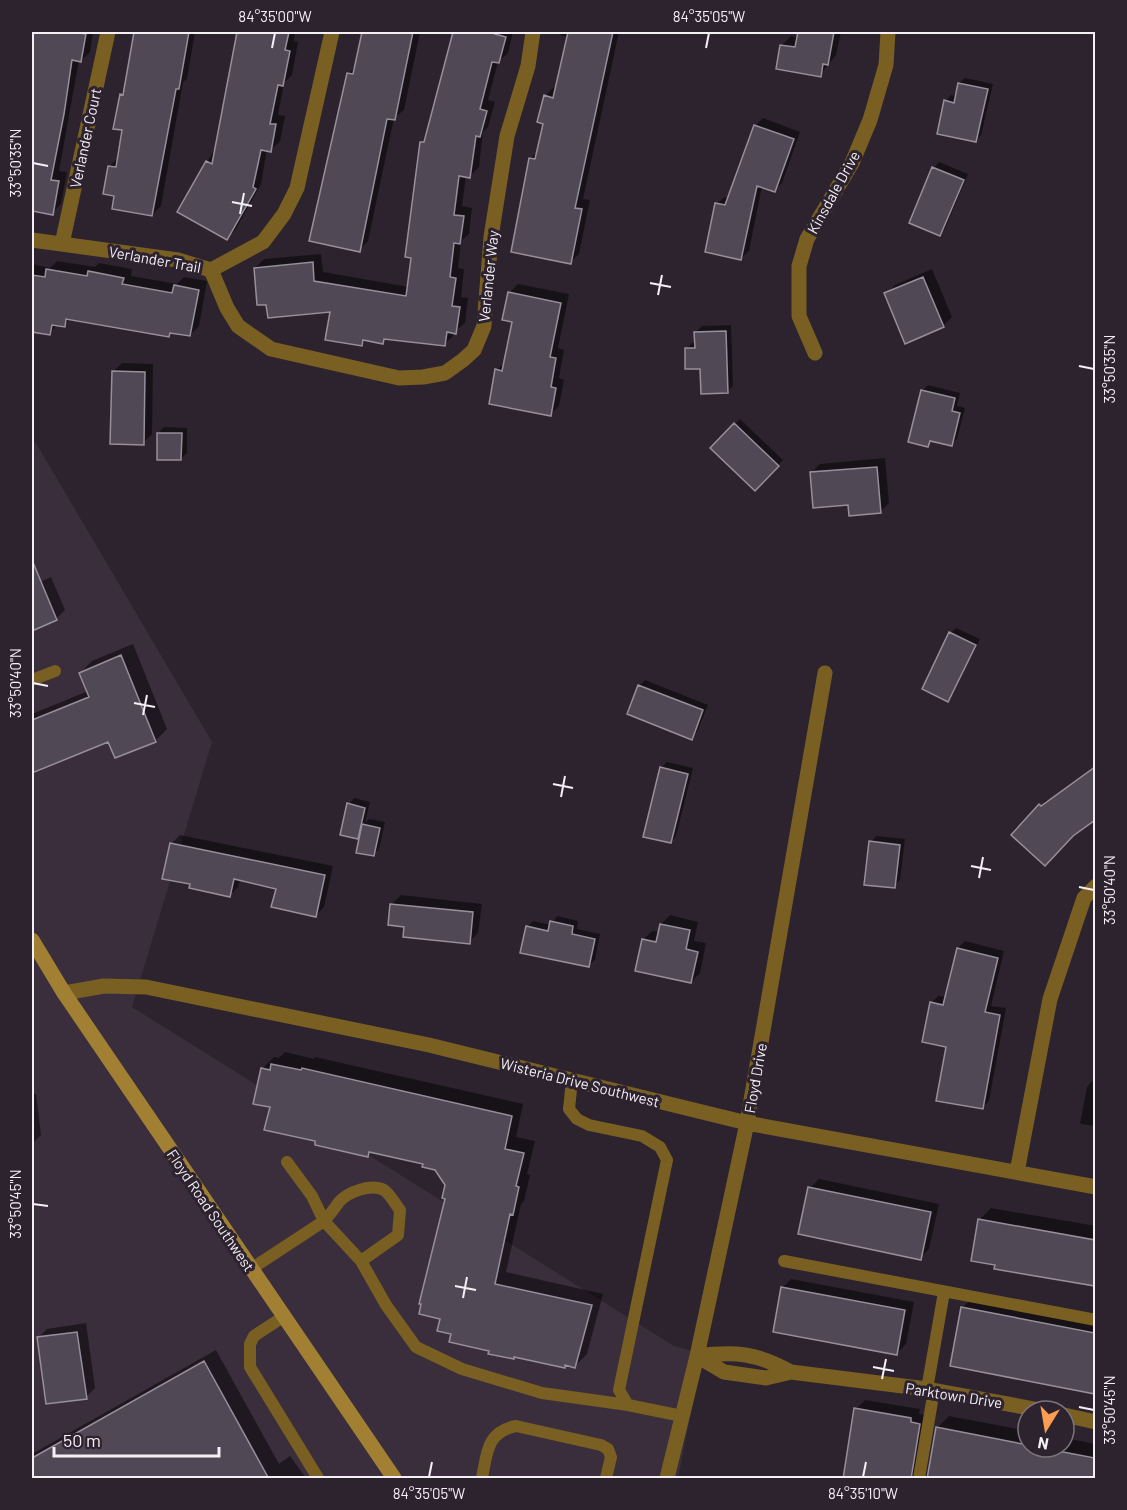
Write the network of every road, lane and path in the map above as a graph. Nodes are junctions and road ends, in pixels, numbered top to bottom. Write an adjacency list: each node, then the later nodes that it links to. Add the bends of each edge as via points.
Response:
1 (108, 32): 6 (street, Verlander Court)
2 (332, 32): 7 (street, Verlander Trail, via 297,188 284,214 263,242)
3 (533, 32): 7 (street, Verlander Way, via 528,66 507,136 491,237 484,326 474,350 463,360 445,373 399,378 271,348 238,326)
4 (888, 32): 8 (street, Kinsdale Drive, via 886,65 870,120 852,163 807,239 799,266 799,316)
5 (32, 240): 6 (street, Verlander Trail)
6 (62, 244): 7 (street, Verlander Trail, via 178,260)
7 (211, 270)
8 (815, 353)
9 (55, 671): 11 (lane)
10 (825, 673): 16 (street, Floyd Drive)
11 (32, 680)
12 (1095, 886): 18 (street, via 1084,898 1050,999)
13 (32, 940): 14 (main road, Floyd Road Southwest)
14 (64, 993): 15 (street, Wisteria Drive Southwest, via 104,986 146,987 429,1045); 23 (main road, Floyd Road Southwest)
15 (572, 1080): 16 (street, Wisteria Drive Southwest); 29 (lane, via 569,1109 577,1119 642,1136 660,1147 667,1160 621,1373 619,1390)
16 (747, 1124): 18 (street, Wisteria Drive Southwest); 27 (street, Floyd Drive)
17 (287, 1162): 20 (lane, via 312,1196)
18 (1017, 1172): 19 (street, Wisteria Drive Southwest)
19 (1095, 1187)
20 (324, 1221): 21 (lane); 21 (lane, via 350,1195 368,1187 385,1191 400,1210 398,1235); 23 (lane)
21 (361, 1261): 29 (lane, via 416,1347 462,1369 542,1393)
22 (784, 1261): 24 (lane)
23 (251, 1269): 25 (main road, Floyd Road Southwest)
24 (944, 1292): 26 (lane); 28 (lane)
25 (283, 1317): 34 (lane, via 254,1336 250,1367); 35 (main road, Floyd Road Southwest)
26 (1095, 1320)
27 (697, 1356): 28 (street, Parktown Drive, via 727,1352 767,1359 791,1372); 31 (street, Floyd Drive)
28 (930, 1390): 30 (street, Parktown Drive); 39 (lane)
29 (628, 1405): 31 (lane)
30 (1016, 1406)
31 (682, 1416): 38 (street, Floyd Drive)
32 (1076, 1418): 33 (street)
33 (1095, 1422)
34 (318, 1479)
35 (394, 1479)
36 (482, 1479): 37 (lane, via 490,1443 497,1433 516,1426 601,1444 610,1457)
37 (606, 1479)
38 (667, 1479)
39 (919, 1479)

